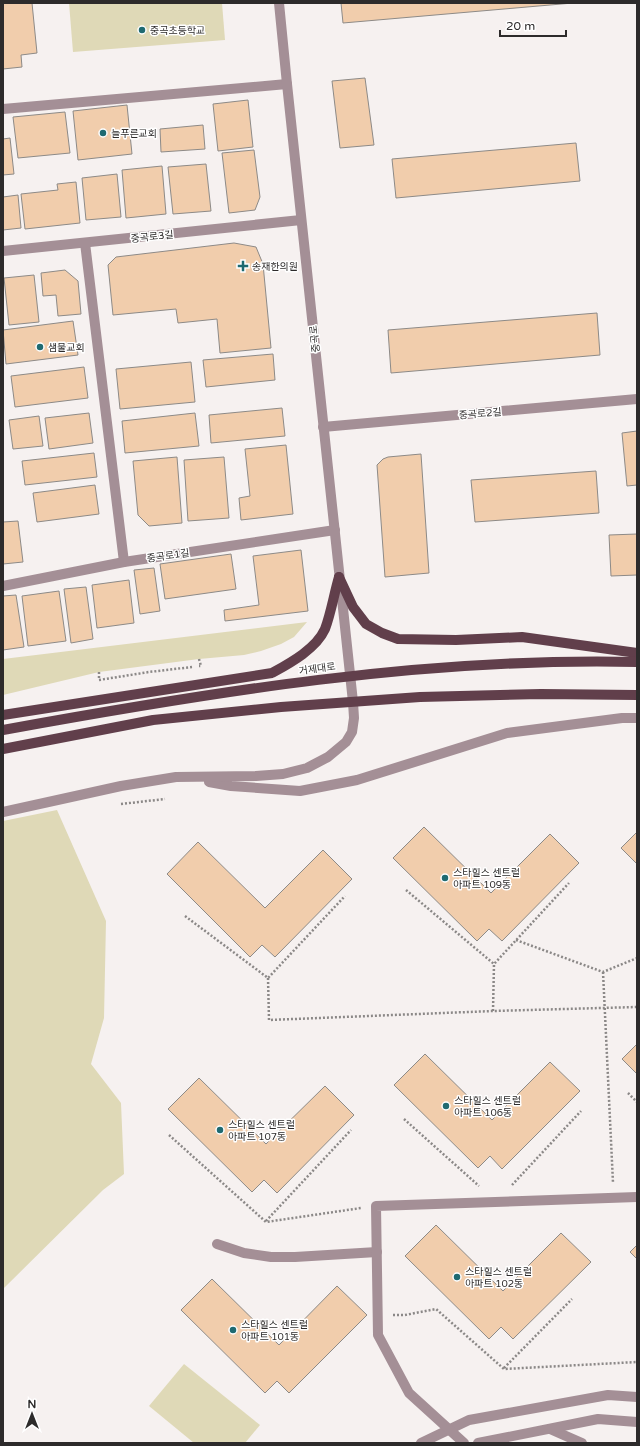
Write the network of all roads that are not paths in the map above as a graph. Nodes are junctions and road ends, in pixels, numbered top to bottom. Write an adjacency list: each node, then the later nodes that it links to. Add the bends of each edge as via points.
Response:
1 (279, 3): 2 (street, 중곡로)
2 (287, 84): 3 (street); 4 (street, 중곡로)
3 (3, 109)
4 (301, 220): 5 (street, 중곡로3길); 8 (street, 중곡로)
5 (85, 243): 6 (street, 중곡로3길); 10 (street)
6 (3, 251)
7 (637, 399): 8 (street, 중곡로2길)
8 (323, 427): 9 (street, 중곡로)
9 (334, 530): 10 (street, 중곡로1길); 11 (street, 중곡로)
10 (124, 562): 12 (street, 중곡로1길)
11 (339, 577): 13 (main road, via 353,607 366,624 398,639 522,637); 15 (street, 중곡로); 18 (main road, via 324,630 316,642 296,659 272,673)
12 (3, 586)
13 (637, 653)
14 (637, 662): 15 (main road, 거제대로, via 580,661 447,667)
15 (350, 676): 17 (street, 중곡로); 20 (main road, 거제대로, via 145,704)
16 (637, 695): 17 (main road, via 541,694 420,697)
17 (353, 702): 21 (main road, via 153,720); 22 (street, 중곡로, via 352,732 346,742 328,757 307,768 283,774 256,776)
18 (3, 715)
19 (637, 718): 22 (street, via 507,733 357,780 300,791 232,786)
20 (3, 730)
21 (3, 750)
22 (176, 777): 23 (street, via 121,786)
23 (3, 812)
24 (637, 1197): 26 (street, via 376,1206)
25 (217, 1244): 26 (street, via 244,1253 271,1257)
26 (377, 1252): 30 (street, via 378,1335 409,1393)
27 (637, 1397): 30 (street, via 608,1395 469,1420)
28 (637, 1422): 29 (street, via 598,1419)
29 (550, 1429): 33 (street); 34 (street)
30 (449, 1430): 31 (street); 32 (street)
31 (421, 1443)
32 (464, 1443)
33 (478, 1443)
34 (582, 1443)

